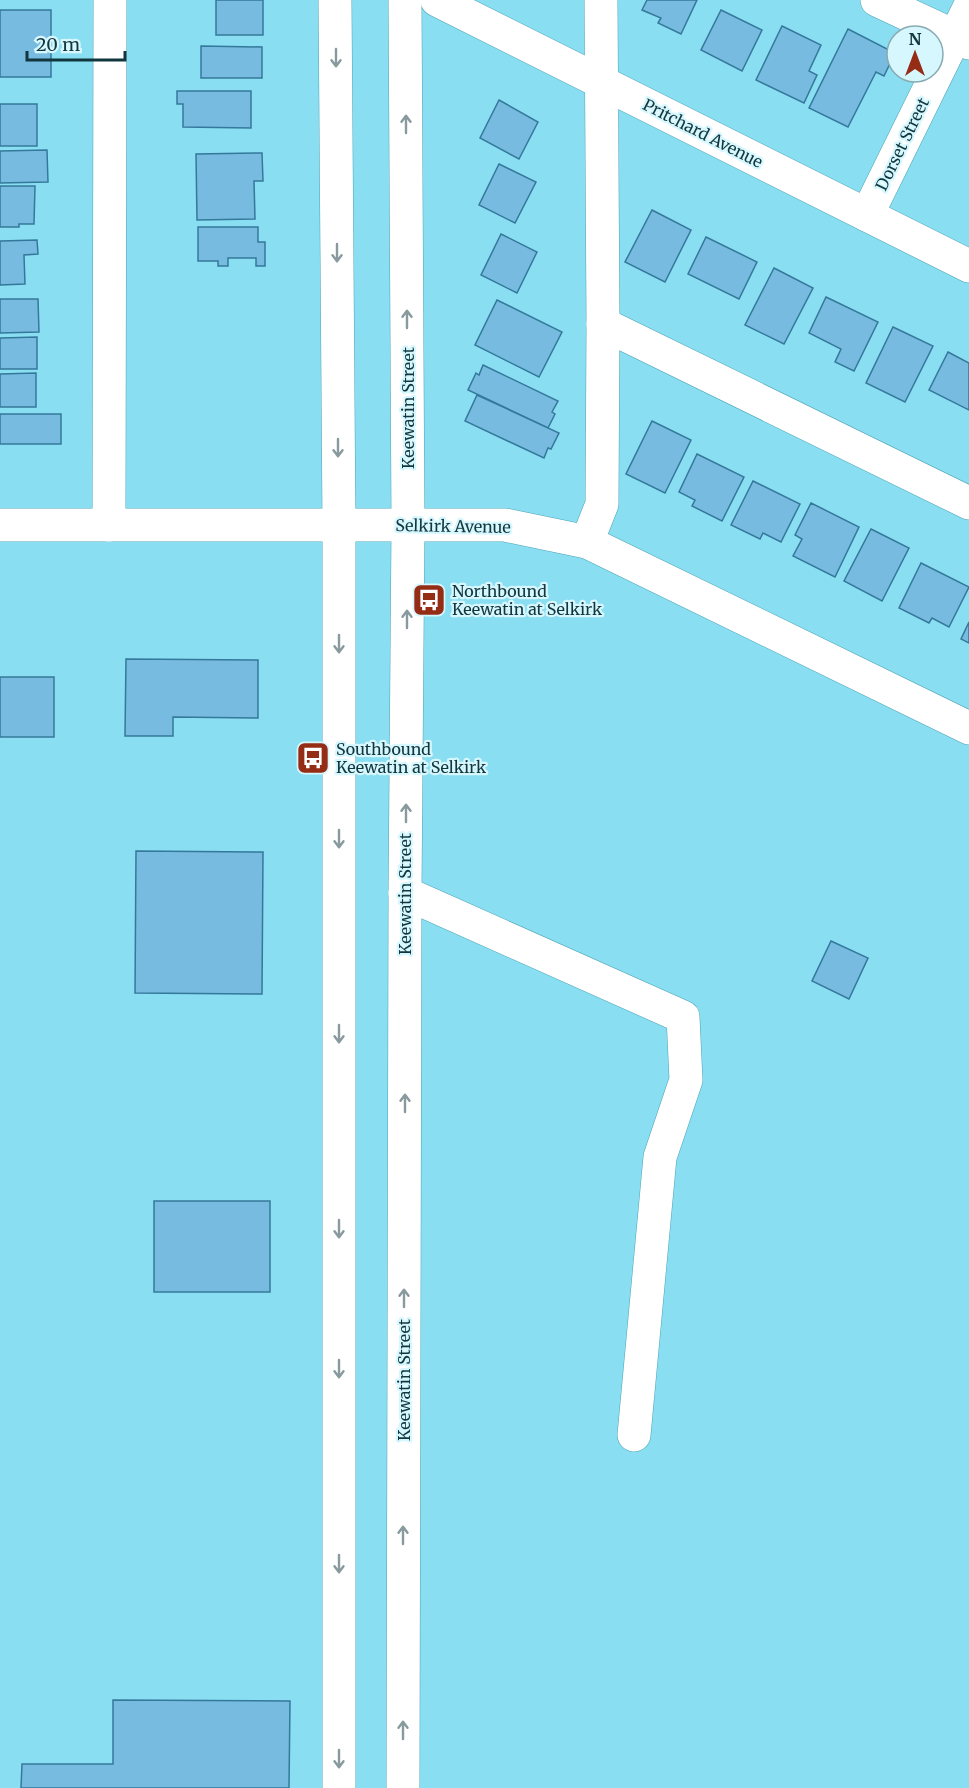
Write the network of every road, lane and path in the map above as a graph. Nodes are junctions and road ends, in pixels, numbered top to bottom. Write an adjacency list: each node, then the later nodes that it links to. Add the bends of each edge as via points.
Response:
1 (110, 0): 14 (main road)
2 (335, 0): 15 (main road, one-way to 15)
3 (405, 0): 16 (main road, Keewatin Street, one-way to 3)
4 (437, 0): 8 (main road, Pritchard Avenue)
5 (601, 0): 8 (main road)
6 (877, 0): 7 (main road)
7 (964, 29): 9 (main road, Dorset Street)
8 (601, 82): 9 (main road, Pritchard Avenue); 11 (main road)
9 (867, 215): 10 (main road, Pritchard Avenue)
10 (969, 266)
11 (603, 324): 12 (main road); 17 (main road, via 602,504)
12 (969, 503)
13 (0, 525): 14 (main road, Selkirk Avenue)
14 (110, 525): 15 (main road, Selkirk Avenue)
15 (339, 525): 16 (main road, Selkirk Avenue); 21 (main road, one-way to 21)
16 (408, 525): 17 (main road, Selkirk Avenue, via 505,525); 19 (main road, Keewatin Street, one-way to 16)
17 (587, 542): 18 (main road, Selkirk Avenue)
18 (969, 728)
19 (405, 893): 20 (main road, via 683,1017 686,1080 660,1157); 22 (main road, Keewatin Street, one-way to 19)
20 (634, 1435)
21 (339, 1788)
22 (403, 1788)

